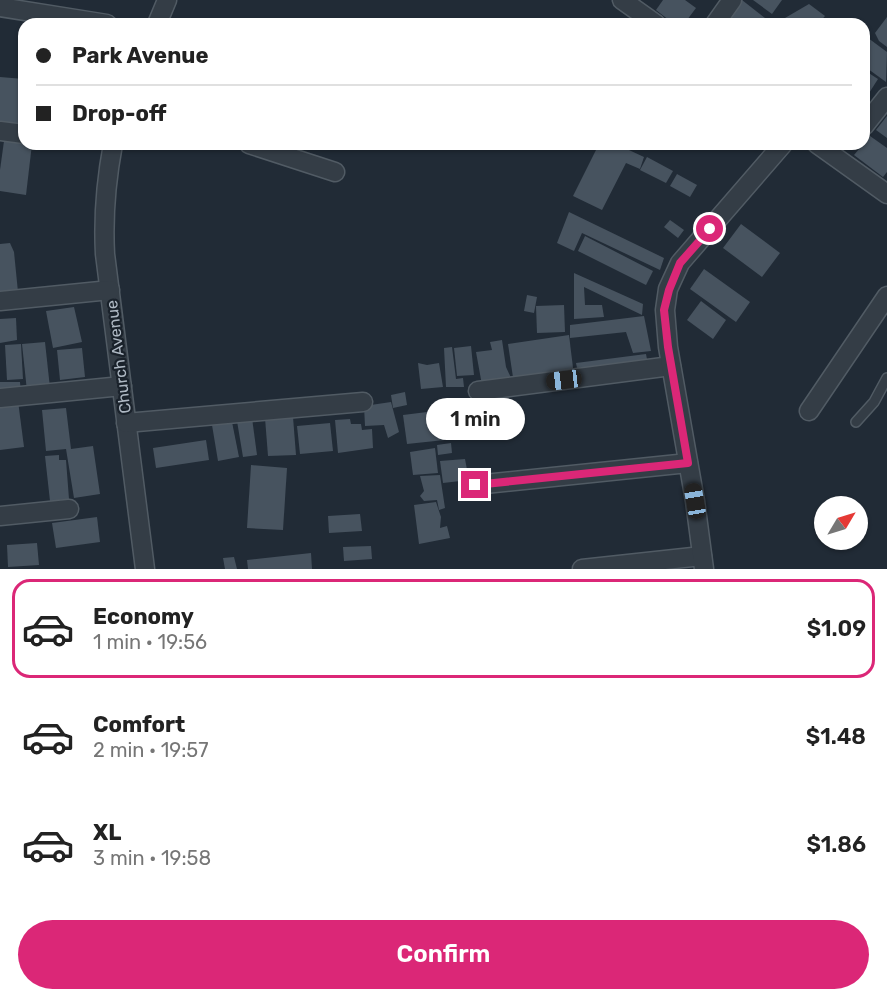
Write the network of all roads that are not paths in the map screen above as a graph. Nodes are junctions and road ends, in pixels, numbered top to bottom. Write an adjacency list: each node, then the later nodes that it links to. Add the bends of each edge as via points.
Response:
1 (167, 0): 6 (street)
2 (622, 0): 7 (street)
3 (732, 0): 8 (street)
4 (0, 7): 5 (street)
5 (69, 18)
6 (160, 18)
7 (648, 18)
8 (719, 18)
9 (887, 97): 10 (street)
10 (870, 118)
11 (0, 131): 12 (street)
12 (18, 133)
13 (112, 150): 19 (street, Church Avenue, via 104,218)
14 (267, 150): 17 (street)
15 (778, 150): 22 (street, via 680,263 664,310)
16 (825, 150): 18 (street)
17 (335, 172)
18 (887, 194)
19 (110, 290): 21 (street); 24 (street, Church Avenue)
20 (887, 296): 28 (street)
21 (0, 301)
22 (671, 366): 25 (street); 31 (street)
23 (887, 378): 29 (lane, via 874,402)
24 (122, 386): 26 (street); 30 (street, Church Avenue)
25 (478, 391)
26 (0, 398)
27 (363, 402): 30 (street)
28 (809, 411)
29 (856, 422)
30 (126, 423): 36 (street, Church Avenue)
31 (688, 463): 32 (street); 35 (street)
32 (475, 485)
33 (69, 508): 34 (street)
34 (0, 516)
35 (703, 562): 37 (street)
36 (145, 569)
37 (582, 569)

